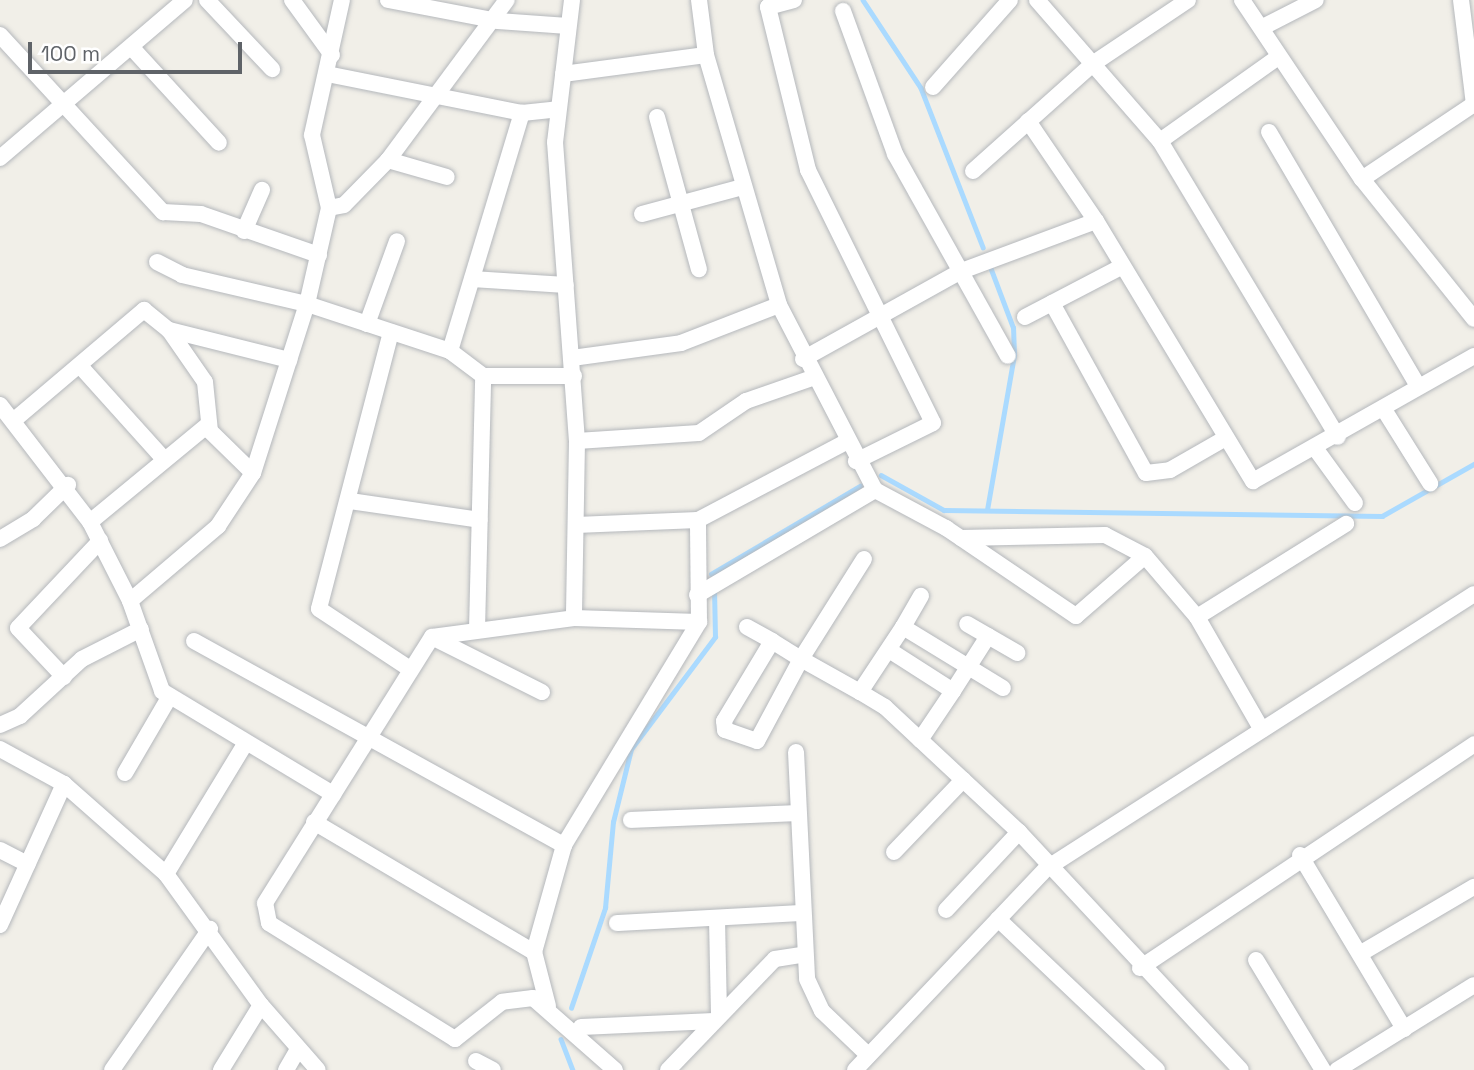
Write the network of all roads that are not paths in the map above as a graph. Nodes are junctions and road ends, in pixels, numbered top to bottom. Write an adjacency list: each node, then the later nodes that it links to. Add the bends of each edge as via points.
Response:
1 (185, 0): 22 (street)
2 (207, 0): 27 (street)
3 (292, 0): 23 (street)
4 (342, 0): 23 (street)
5 (388, 0): 16 (street)
6 (507, 0): 18 (street)
7 (575, 0): 19 (street)
8 (699, 0): 24 (street)
9 (794, 0): 65 (street, via 768,7 808,170)
10 (1010, 0): 30 (street)
11 (1037, 0): 26 (street)
12 (1188, 0): 26 (street)
13 (1242, 0): 20 (street)
14 (1316, 0): 20 (street)
15 (1461, 0): 32 (street)
16 (434, 3): 18 (street)
17 (843, 11): 58 (street, via 895,154)
18 (493, 20): 19 (street); 31 (street)
19 (568, 26): 29 (street)
20 (1263, 27): 25 (street)
21 (0, 35): 33 (street)
22 (133, 49): 33 (street); 40 (street)
23 (332, 55): 28 (street)
24 (706, 55): 29 (street); 46 (street)
25 (1278, 57): 39 (street); 45 (street)
26 (1094, 63): 37 (street); 39 (street)
27 (272, 69)
28 (327, 74): 31 (street); 49 (street, via 312,135)
29 (563, 74): 34 (street)
30 (933, 87)
31 (434, 94): 35 (street); 42 (street)
32 (1474, 104): 45 (street)
33 (62, 106): 41 (street); 52 (street, via 163,212 201,214)
34 (558, 109): 35 (street); 60 (street)
35 (522, 113): 59 (street)
36 (657, 117): 48 (street)
37 (1028, 121): 43 (street); 51 (street)
38 (1269, 132): 80 (street)
39 (1160, 141): 85 (street)
40 (219, 143)
41 (0, 158)
42 (388, 160): 44 (street); 49 (street, via 344,205)
43 (973, 171)
44 (447, 177)
45 (1362, 179): 66 (street)
46 (743, 187): 48 (street); 63 (street)
47 (262, 190): 52 (street)
48 (680, 204): 50 (street); 57 (street)
49 (329, 208): 54 (street)
50 (642, 214)
51 (1096, 221): 56 (street); 58 (street)
52 (244, 231): 54 (street)
53 (397, 241): 67 (street)
54 (319, 255): 62 (street)
55 (157, 262): 62 (street, via 182,275)
56 (1123, 266): 61 (street); 86 (street)
57 (699, 269)
58 (959, 272): 65 (street); 71 (street)
59 (472, 279): 60 (street); 70 (street)
60 (566, 285): 73 (street)
61 (1052, 303): 64 (street); 86 (street, via 1146,473 1170,470)
62 (307, 304): 67 (street); 75 (street)
63 (779, 305): 73 (street, via 685,341); 74 (street)
64 (1025, 317)
65 (882, 318): 74 (street); 91 (street, via 933,423)
66 (1474, 319)
67 (367, 324): 69 (street)
68 (169, 330): 75 (street); 76 (street, via 145,310); 84 (street, via 205,382)
69 (391, 332): 70 (street); 96 (street)
70 (450, 351): 77 (street)
71 (1008, 356)
72 (1474, 356): 80 (street)
73 (572, 358): 78 (street)
74 (803, 359): 79 (street)
75 (289, 360): 92 (street)
76 (81, 367): 83 (street); 90 (street)
77 (483, 376): 78 (street); 98 (street)
78 (573, 376): 87 (street)
79 (812, 378): 87 (street, via 699,433); 88 (street)
80 (1418, 386): 82 (street)
81 (0, 405): 83 (street)
82 (1383, 408): 85 (street); 93 (street)
83 (13, 421): 94 (street)
84 (209, 424): 90 (street); 92 (street)
85 (1338, 437): 89 (street)
86 (1224, 439): 89 (street, via 1253,481)
87 (578, 441): 102 (street)
88 (846, 442): 91 (street); 99 (street, via 771,476)
89 (1315, 448): 97 (street)
90 (162, 457): 100 (street)
91 (856, 461): 95 (street)
92 (253, 473): 111 (street, via 218,526)
93 (1430, 484)
94 (68, 485): 100 (street); 104 (street, via 33,519)
95 (874, 490): 103 (street); 109 (street)
96 (350, 501): 98 (street); 128 (street, via 319,609)
97 (1355, 503)
98 (480, 520): 119 (street)
99 (698, 520): 102 (street); 109 (street)
100 (90, 522): 105 (street)
101 (1346, 524): 112 (street)
102 (576, 526): 113 (street)
103 (960, 538): 106 (street, via 1105,535); 106 (street, via 1076,616)
104 (0, 539)
105 (100, 541): 111 (street); 129 (street, via 18,628)
106 (1145, 556): 112 (street)
107 (864, 559): 126 (street)
108 (1474, 594): 136 (street)
109 (697, 595): 114 (street)
110 (921, 596): 117 (street)
111 (130, 601): 118 (street)
112 (1197, 617): 136 (street)
113 (574, 618): 114 (street); 119 (street)
114 (699, 622): 151 (street)
115 (967, 624): 120 (street)
116 (747, 627): 123 (street)
117 (903, 627): 124 (street); 127 (street)
118 (141, 629): 129 (street, via 82,659); 134 (street, via 162,691)
119 (477, 630): 121 (street)
120 (988, 636): 125 (street); 127 (street)
121 (432, 637): 128 (street); 132 (street)
122 (194, 641): 137 (street)
123 (772, 641): 126 (street); 126 (street, via 724,721 725,730 757,741)
124 (888, 650): 131 (street); 133 (street)
125 (1017, 653)
126 (801, 659): 133 (street)
127 (969, 667): 130 (street); 131 (street)
128 (410, 669): 137 (street)
129 (64, 677): 135 (street, via 26,711)
130 (1003, 688)
131 (953, 691): 138 (street)
132 (542, 692)
133 (860, 692): 138 (street)
134 (170, 696): 139 (street); 143 (street)
135 (0, 725)
136 (1262, 730): 156 (street)
137 (366, 736): 146 (street); 151 (street)
138 (920, 740): 144 (street)
139 (245, 744): 146 (street); 157 (street)
140 (1474, 744): 154 (street)
141 (0, 749): 145 (street)
142 (796, 752): 147 (street)
143 (125, 773)
144 (963, 780): 150 (street); 153 (street)
145 (64, 784): 155 (street); 157 (street)
146 (333, 794): 149 (street)
147 (797, 813): 148 (street); 160 (street)
148 (631, 820)
149 (314, 822): 166 (street); 173 (street, via 264,903 270,923 455,1039 502,1002 533,998)
150 (1019, 832): 156 (street); 159 (street)
151 (565, 845): 166 (street)
152 (0, 850): 155 (street)
153 (894, 852)
154 (1300, 855): 167 (street); 170 (street)
155 (28, 864): 164 (street)
156 (1047, 868): 162 (street); 170 (street)
157 (166, 874): 165 (street)
158 (1474, 887): 167 (street)
159 (946, 910)
160 (802, 914): 161 (street); 168 (street)
161 (717, 919): 163 (street); 174 (street)
162 (998, 919): 178 (street); 189 (street)
163 (617, 923)
164 (0, 925)
165 (210, 929): 172 (street); 180 (street)
166 (534, 952): 173 (street)
167 (1363, 952): 176 (street)
168 (805, 954): 174 (street, via 775,959); 178 (street, via 807,979 822,1012)
169 (1256, 960): 190 (street)
170 (1140, 968): 181 (street)
171 (1474, 985): 176 (street)
172 (261, 1005): 177 (street); 182 (street)
173 (548, 1006): 186 (street)
174 (717, 1018): 175 (street); 187 (street)
175 (581, 1027)
176 (1404, 1029): 191 (street)
177 (297, 1051): 183 (street); 184 (street)
178 (868, 1055): 188 (street)
179 (476, 1061): 185 (street)
180 (119, 1068)
181 (1237, 1069)
182 (221, 1070)
183 (286, 1070)
184 (318, 1070)
185 (493, 1070)
186 (615, 1070)
187 (668, 1070)
188 (855, 1070)
189 (1157, 1070)
190 (1323, 1070)
191 (1337, 1070)

